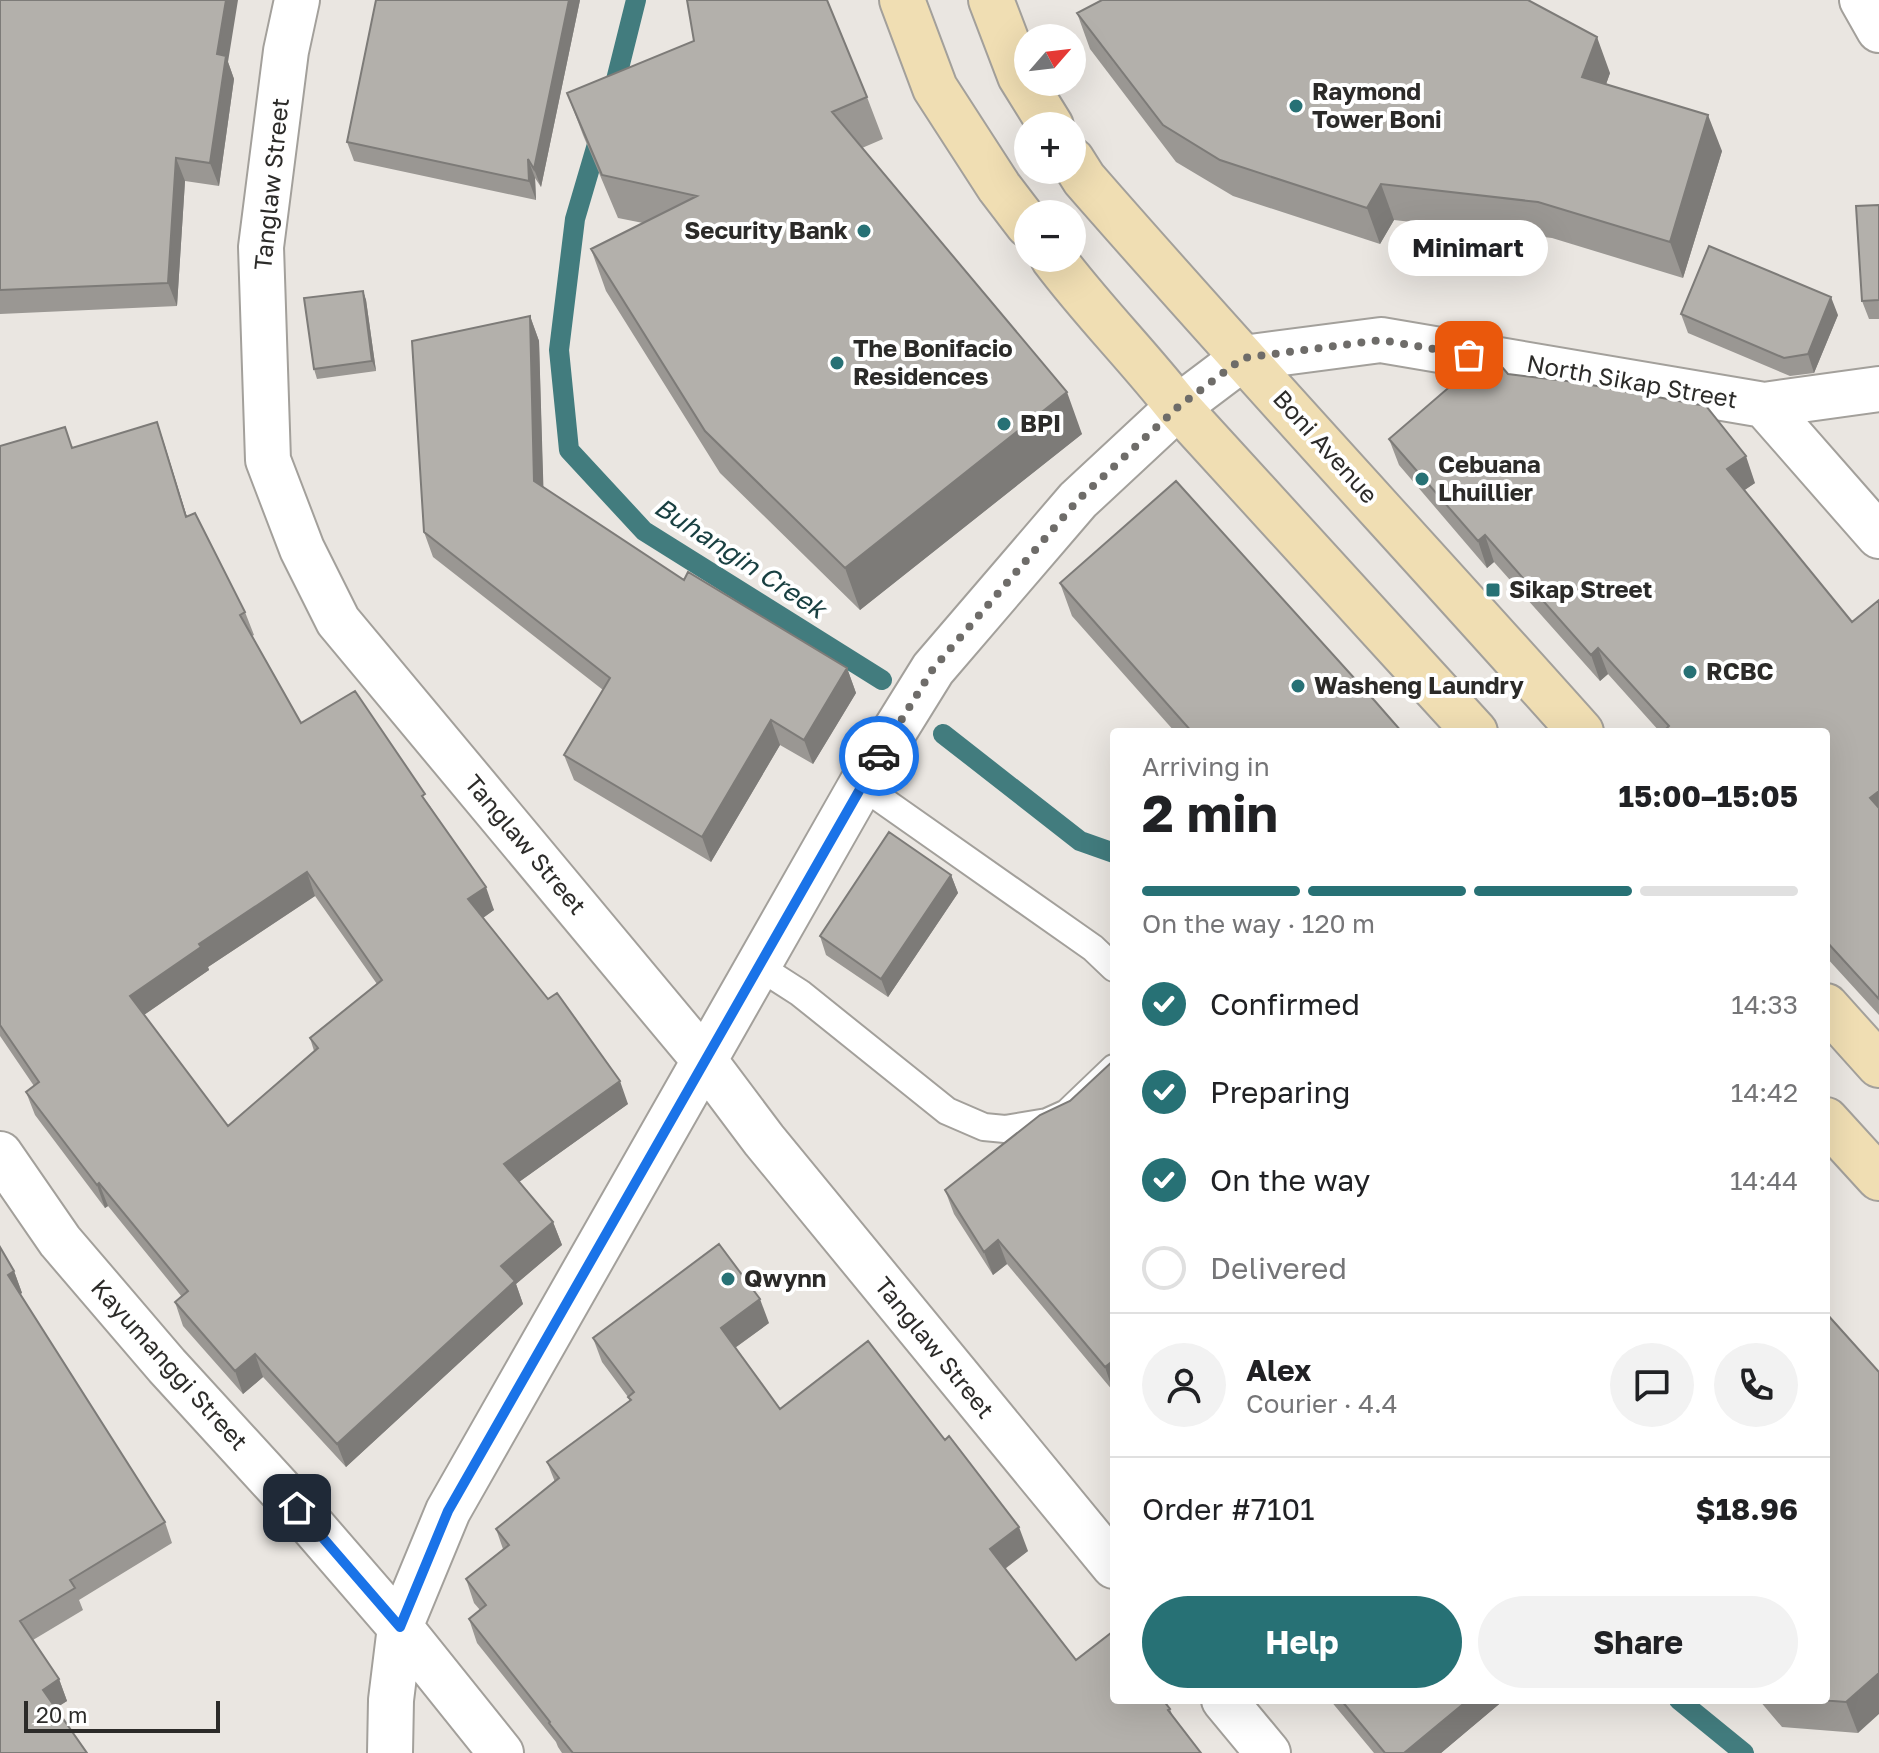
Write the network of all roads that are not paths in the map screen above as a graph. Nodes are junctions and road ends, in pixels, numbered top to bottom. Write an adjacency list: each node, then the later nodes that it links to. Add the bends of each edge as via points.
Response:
1 (297, 0): 21 (street, Tanglaw Street, via 261,247 268,460 302,549 338,621)
2 (902, 0): 8 (main road, via 935,88)
3 (991, 0): 6 (main road, via 1020,76)
4 (1862, 0): 5 (street)
5 (1879, 30)
6 (1042, 112)
7 (1086, 181): 10 (main road, Boni Avenue)
8 (1014, 207)
9 (1064, 272): 13 (main road)
10 (1243, 358): 12 (street, North Sikap Street, via 1381,340); 13 (street); 16 (main road, Boni Avenue)
11 (1879, 389): 12 (street, North Sikap Street)
12 (1764, 405): 14 (street)
13 (1178, 407): 15 (main road); 17 (street, via 1078,500 933,669)
14 (1879, 536)
15 (1471, 728)
16 (1577, 728)
17 (861, 785): 18 (lane); 19 (street)
18 (1110, 964)
19 (758, 966): 21 (street); 23 (lane, via 800,993 947,1111 984,1127 1047,1122 1067,1113)
20 (1830, 1010): 22 (main road)
21 (704, 1060): 27 (street, Tanglaw Street); 28 (street, via 448,1511)
22 (1879, 1065)
23 (1110, 1072)
24 (1830, 1124): 26 (main road)
25 (0, 1154): 28 (street, Kayumanggi Street, via 69,1252)
26 (1879, 1178)
27 (1110, 1561)
28 (400, 1627): 30 (street); 31 (street, Kayumanggi Street)
29 (1227, 1704): 32 (street)
30 (390, 1753)
31 (501, 1753)
32 (1268, 1753)

